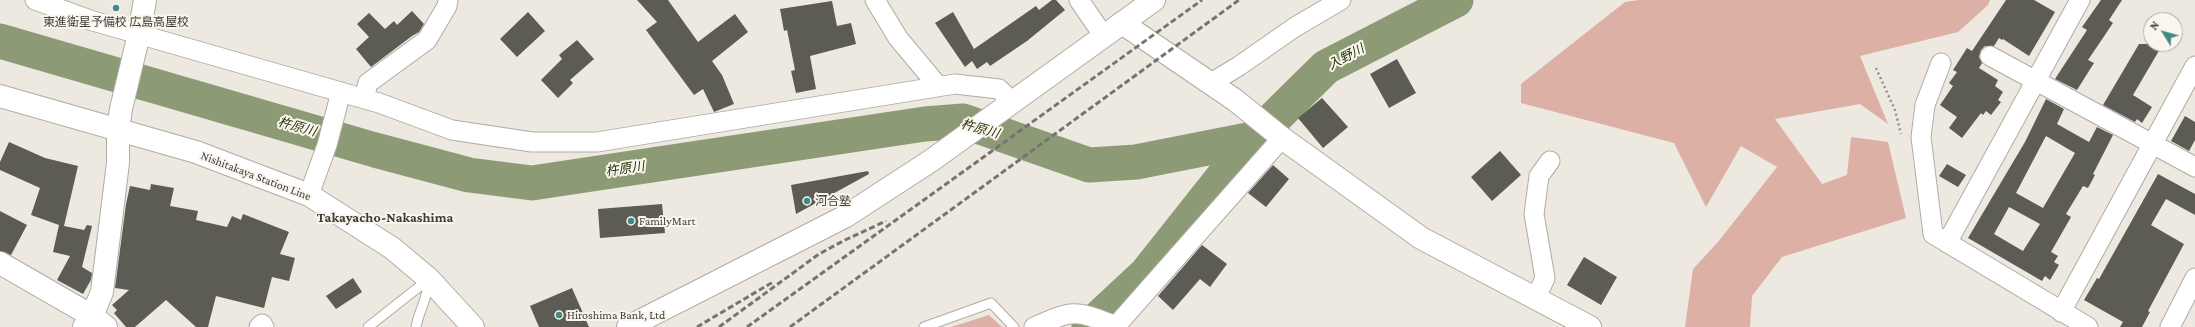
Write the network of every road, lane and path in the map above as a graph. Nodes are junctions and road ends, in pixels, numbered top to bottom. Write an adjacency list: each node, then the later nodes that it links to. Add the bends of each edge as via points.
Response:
1 (35, 0): 11 (street)
2 (145, 0): 11 (main road)
3 (448, 0): 20 (street, via 428,40 368,83)
4 (875, 0): 17 (street, via 898,38)
5 (1079, 0): 10 (street)
6 (1154, 0): 9 (main road)
7 (1341, 0): 16 (street)
8 (2075, 2): 15 (street)
9 (1122, 23): 10 (main road); 16 (main road)
10 (1103, 35): 21 (main road)
11 (138, 39): 19 (street); 22 (main road)
12 (1990, 56): 15 (street)
13 (1941, 63): 28 (street, via 1926,105 1921,137 1933,234)
14 (2195, 66): 24 (street)
15 (2036, 82): 24 (street); 28 (street)
16 (1211, 83): 23 (main road)
17 (938, 86): 20 (street, via 597,142 532,142 452,130); 21 (street, via 955,84 999,89)
18 (0, 96): 22 (main road, Nishitakaya Station Line)
19 (339, 98): 20 (street); 27 (street, via 327,145)
20 (364, 98)
21 (1012, 102): 41 (main road, via 932,160 846,216)
22 (118, 130): 27 (main road, Nishitakaya Station Line, via 196,152); 34 (main road, via 118,164 102,292)
23 (1282, 138): 32 (main road, via 1421,238); 35 (street)
24 (2154, 143): 26 (street); 33 (street)
25 (1550, 162): 32 (street, via 1539,176 1534,214 1546,278)
26 (2195, 167)
27 (309, 195): 31 (main road, Nishitakaya Station Line, via 392,248)
28 (1947, 243): 33 (street)
29 (0, 263): 34 (main road)
30 (2195, 278): 47 (street)
31 (428, 279): 38 (lane); 39 (lane, via 427,298 418,315); 40 (main road, Nishitakaya Station Line)
32 (1536, 298): 45 (main road)
33 (2061, 312): 46 (street)
34 (94, 323)
35 (1114, 326): 44 (street, via 1083,313 1063,314)
36 (259, 327): 37 (street, via 262,324)
37 (264, 327)
38 (368, 327)
39 (416, 327)
40 (473, 327)
41 (628, 327)
42 (924, 327): 43 (lane, via 991,302)
43 (1014, 327)
44 (1034, 327)
45 (1590, 327)
46 (2088, 327)
47 (2170, 327)

